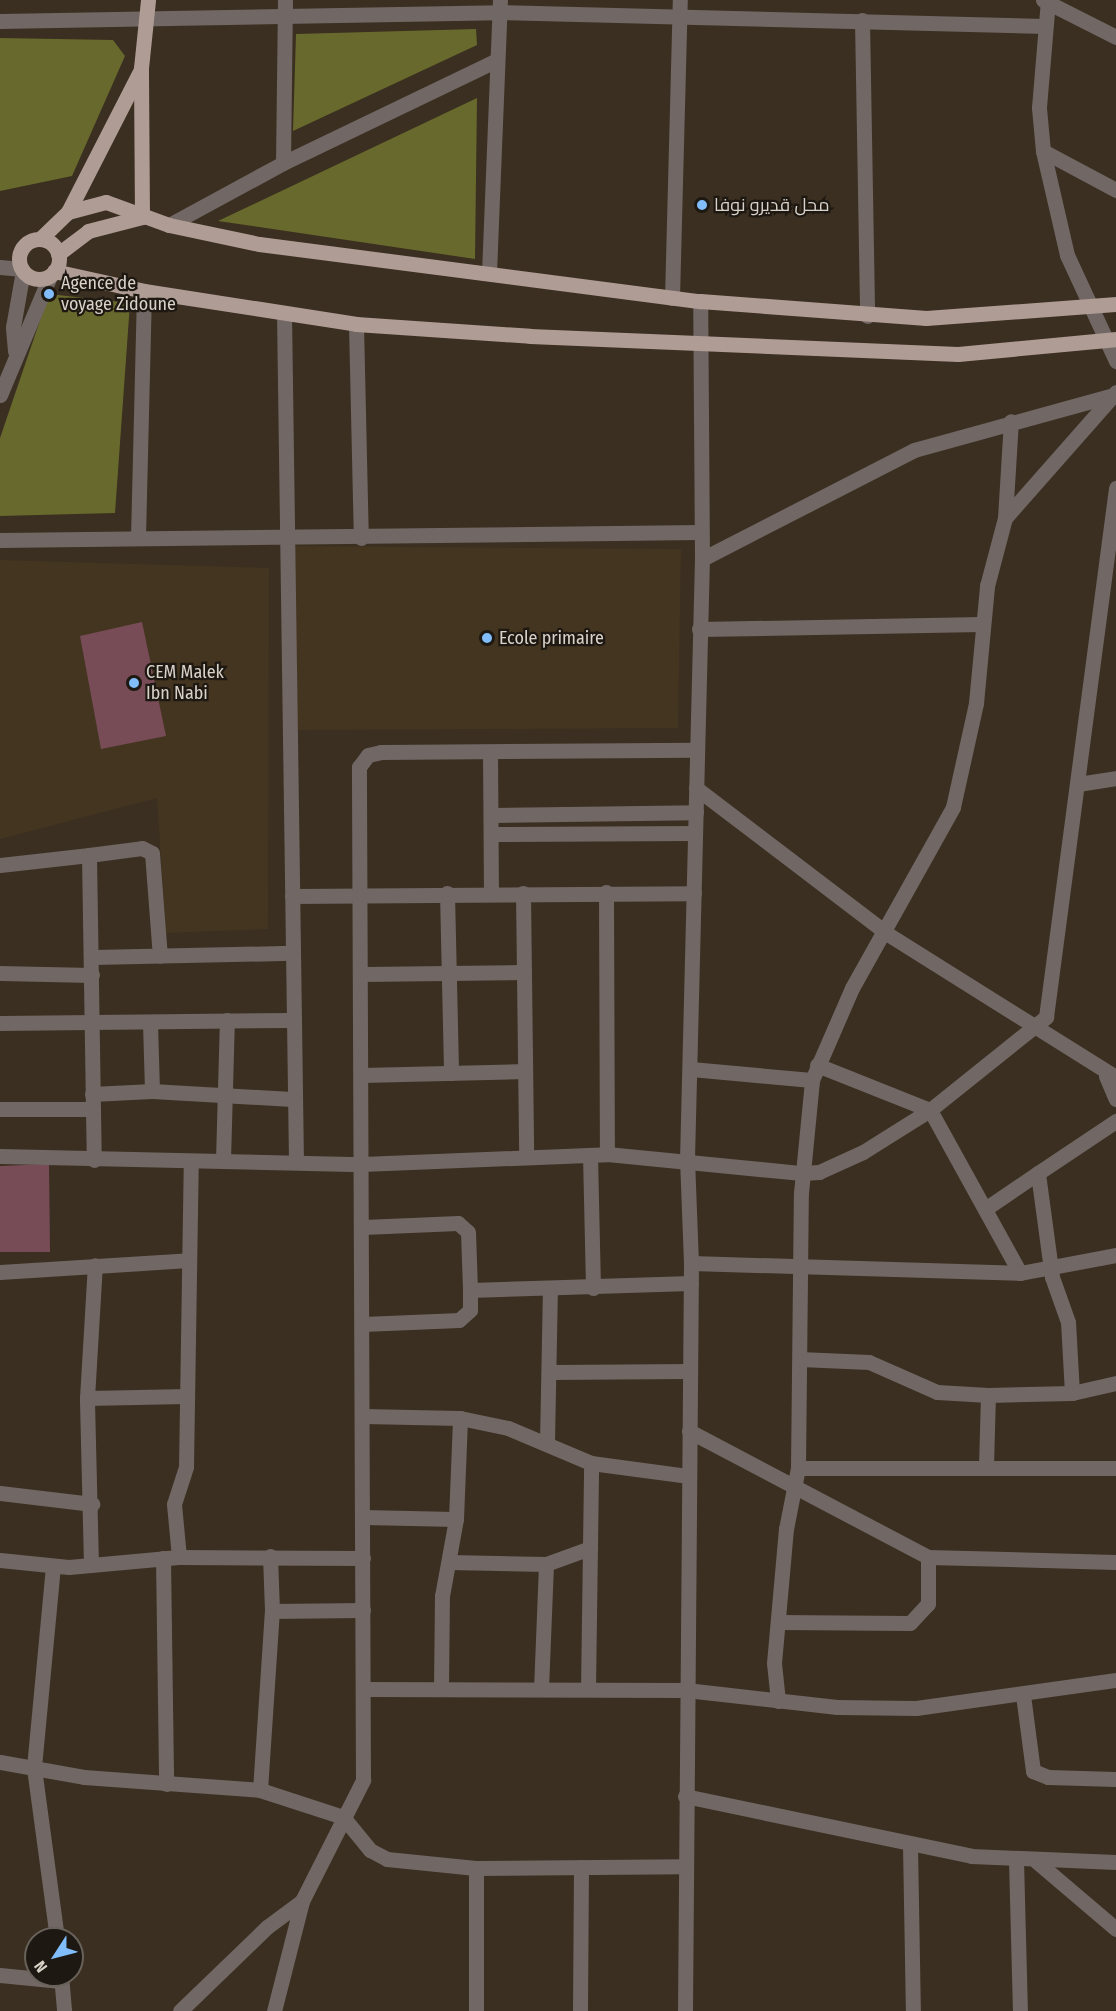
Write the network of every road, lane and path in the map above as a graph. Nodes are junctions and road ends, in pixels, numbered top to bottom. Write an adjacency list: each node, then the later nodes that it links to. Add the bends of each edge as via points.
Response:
1 (148, 0): 9 (main road)
2 (600, 0): 7 (street)
3 (680, 0): 8 (street)
4 (1046, 1): 12 (street); 13 (street)
5 (499, 6): 6 (street); 7 (street); 14 (street)
6 (286, 7): 9 (street); 17 (street)
7 (584, 13): 8 (street)
8 (680, 18): 10 (street); 29 (street)
9 (147, 20): 11 (street); 15 (main road)
10 (862, 20): 12 (street); 34 (street)
11 (0, 21)
12 (1045, 27): 16 (street, via 1039,108)
13 (1116, 37)
14 (497, 60): 17 (street); 26 (street)
15 (141, 68): 19 (main road); 20 (main road)
16 (1043, 151): 18 (street); 32 (street, via 1067,255)
17 (283, 163): 21 (street)
18 (1116, 190)
19 (68, 212): 20 (main road, via 106,202); 22 (main road)
20 (142, 217): 21 (main road); 23 (main road, via 88,231)
21 (170, 225): 26 (main road, via 259,244)
22 (40, 238): 23 (main road); 25 (main road, via 20,251)
23 (58, 254): 27 (main road)
24 (0, 267): 25 (street)
25 (22, 270): 27 (main road, via 33,278); 38 (street, via 14,321)
26 (489, 273): 29 (main road)
27 (52, 274): 28 (main road); 38 (street)
28 (144, 291): 33 (main road); 46 (street)
29 (672, 298): 30 (main road)
30 (699, 301): 34 (main road); 37 (street)
31 (1116, 304): 32 (main road)
32 (1088, 310): 34 (main road); 36 (street)
33 (284, 313): 35 (main road); 49 (street)
34 (867, 316)
35 (356, 324): 37 (main road); 47 (street)
36 (1110, 340): 37 (main road, via 958,354); 39 (street)
37 (699, 341): 45 (street)
38 (15, 351): 41 (street)
39 (1116, 361)
40 (1114, 394): 42 (street); 44 (street)
41 (0, 395)
42 (1011, 421): 44 (street); 50 (street, via 914,450)
43 (1116, 488): 56 (street)
44 (1005, 518): 51 (street)
45 (700, 532): 47 (street); 50 (street)
46 (138, 537): 48 (street); 49 (street)
47 (362, 538): 49 (street)
48 (0, 540)
49 (289, 540): 70 (street)
50 (702, 559): 52 (street)
51 (982, 624): 52 (street); 71 (street, via 976,703 953,807)
52 (699, 629): 53 (street)
53 (697, 750): 54 (street); 57 (street)
54 (490, 752): 59 (street); 69 (street, via 381,752 363,759)
55 (1116, 778): 56 (street)
56 (1078, 784): 85 (street, via 1046,1017)
57 (696, 788): 58 (street); 71 (street)
58 (696, 812): 59 (street); 60 (street)
59 (491, 815): 61 (street)
60 (695, 833): 61 (street); 67 (street)
61 (491, 834): 65 (street)
62 (90, 855): 63 (street); 73 (street, via 142,848 152,853); 74 (street)
63 (0, 865)
64 (606, 892): 66 (street); 67 (street); 101 (street)
65 (491, 893): 66 (street); 68 (street)
66 (523, 893): 75 (street)
67 (694, 893): 87 (street)
68 (447, 894): 69 (street); 77 (street)
69 (362, 895): 70 (street); 78 (street)
70 (292, 896): 72 (street)
71 (886, 933): 85 (street); 86 (street, via 852,988)
72 (291, 953): 73 (street); 81 (street)
73 (160, 956): 74 (street)
74 (93, 957): 79 (street)
75 (524, 972): 77 (street); 88 (street)
76 (0, 973): 79 (street)
77 (448, 973): 78 (street); 89 (street)
78 (363, 974): 90 (street)
79 (92, 975): 82 (street)
80 (227, 1020): 81 (street); 84 (street); 94 (street)
81 (290, 1020): 95 (street)
82 (91, 1022): 83 (street); 84 (street); 97 (street)
83 (0, 1023)
84 (150, 1023): 93 (street)
85 (1035, 1030): 91 (street); 99 (street)
86 (817, 1065): 92 (street); 99 (street)
87 (691, 1069): 92 (street); 105 (street)
88 (525, 1071): 89 (street); 104 (street)
89 (451, 1073): 90 (street)
90 (362, 1075): 110 (street)
91 (1111, 1076): 96 (street)
92 (812, 1080): 111 (street)
93 (152, 1091): 94 (street); 97 (street)
94 (224, 1093): 95 (street); 107 (street)
95 (292, 1099): 108 (street)
96 (1116, 1100)
97 (92, 1102): 98 (street); 106 (street)
98 (0, 1109)
99 (930, 1110): 111 (street, via 839,1164); 113 (street)
100 (1116, 1121): 112 (street)
101 (607, 1154): 102 (street); 105 (street)
102 (590, 1155): 104 (street); 124 (street)
103 (0, 1156): 106 (street)
104 (526, 1156): 110 (street)
105 (687, 1159): 111 (street); 117 (street)
106 (94, 1160): 109 (street)
107 (223, 1160): 108 (street); 109 (street)
108 (296, 1160): 110 (street)
109 (191, 1162): 116 (street)
110 (362, 1164): 114 (street)
111 (802, 1173): 119 (street)
112 (1038, 1173): 113 (street); 120 (street)
113 (985, 1209): 122 (street)
114 (363, 1227): 125 (street, via 458,1222 468,1232); 127 (street)
115 (1116, 1255): 120 (street)
116 (189, 1260): 118 (street); 134 (street)
117 (691, 1263): 119 (street); 123 (street)
118 (95, 1265): 121 (street); 135 (street)
119 (801, 1267): 122 (street); 128 (street)
120 (1051, 1268): 122 (street); 132 (street, via 1068,1322)
121 (0, 1272)
122 (1020, 1273)
123 (691, 1283): 124 (street); 129 (street)
124 (593, 1288): 126 (street)
125 (470, 1290): 126 (street); 127 (street, via 470,1310 459,1320)
126 (550, 1290): 130 (street)
127 (363, 1323): 136 (street)
128 (800, 1359): 133 (street, via 868,1362 938,1392); 142 (street)
129 (690, 1371): 130 (street); 138 (street)
130 (551, 1372): 139 (street)
131 (1116, 1383): 132 (street)
132 (1072, 1393): 133 (street)
133 (988, 1395): 141 (street)
134 (187, 1396): 135 (street); 152 (street, via 186,1467 174,1504)
135 (87, 1398): 147 (street)
136 (363, 1416): 137 (street); 148 (street)
137 (460, 1418): 139 (street); 149 (street)
138 (689, 1431): 144 (street); 145 (street)
139 (547, 1442): 140 (street)
140 (591, 1463): 144 (street); 150 (street)
141 (986, 1466): 142 (street); 143 (street)
142 (798, 1468): 145 (street)
143 (1116, 1468)
144 (689, 1476): 170 (street)
145 (793, 1490): 153 (street); 164 (street)
146 (0, 1493): 147 (street)
147 (92, 1504): 160 (street)
148 (363, 1517): 149 (street); 155 (street)
149 (456, 1519): 157 (street)
150 (590, 1548): 159 (street); 169 (street)
151 (270, 1556): 152 (street); 155 (street); 163 (street)
152 (179, 1557): 154 (street)
153 (928, 1557): 158 (street); 164 (street, via 928,1604 910,1623)
154 (163, 1558): 160 (street); 176 (street)
155 (363, 1558): 162 (street)
156 (0, 1560): 161 (street)
157 (449, 1562): 159 (street); 167 (street, via 442,1596)
158 (1116, 1562)
159 (546, 1564): 168 (street)
160 (91, 1565): 161 (street)
161 (53, 1566): 174 (street)
162 (363, 1610): 163 (street); 166 (street)
163 (272, 1611): 177 (street)
164 (778, 1622): 172 (street)
165 (1116, 1680): 171 (street)
166 (365, 1689): 167 (street); 179 (street, via 363,1780)
167 (441, 1689): 168 (street)
168 (541, 1689): 169 (street)
169 (588, 1689): 170 (street)
170 (686, 1689): 172 (street); 178 (street)
171 (1023, 1695): 172 (street, via 916,1708); 175 (street, via 1033,1771 1048,1777)
172 (778, 1701)
173 (0, 1762): 174 (street)
174 (34, 1768): 176 (street); 188 (street)
175 (1116, 1779)
176 (166, 1784): 177 (street)
177 (260, 1790): 179 (street)
178 (685, 1796): 180 (street); 184 (street)
179 (343, 1817): 186 (street, via 370,1850 387,1859); 187 (street)
180 (910, 1845): 181 (street); 199 (street)
181 (1016, 1860): 182 (street); 200 (street)
182 (1036, 1861): 183 (street); 189 (street)
183 (1116, 1862)
184 (685, 1866): 185 (street); 198 (street)
185 (580, 1867): 186 (street); 197 (street)
186 (476, 1868): 196 (street)
187 (302, 1901): 194 (street, via 267,1927); 195 (street)
188 (55, 1927)
189 (1116, 1929)
190 (0, 1975): 191 (street)
191 (24, 1976)
192 (62, 1987): 193 (street)
193 (64, 2011)
194 (180, 2011)
195 (274, 2011)
196 (476, 2011)
197 (580, 2011)
198 (685, 2011)
199 (913, 2011)
200 (1020, 2011)

